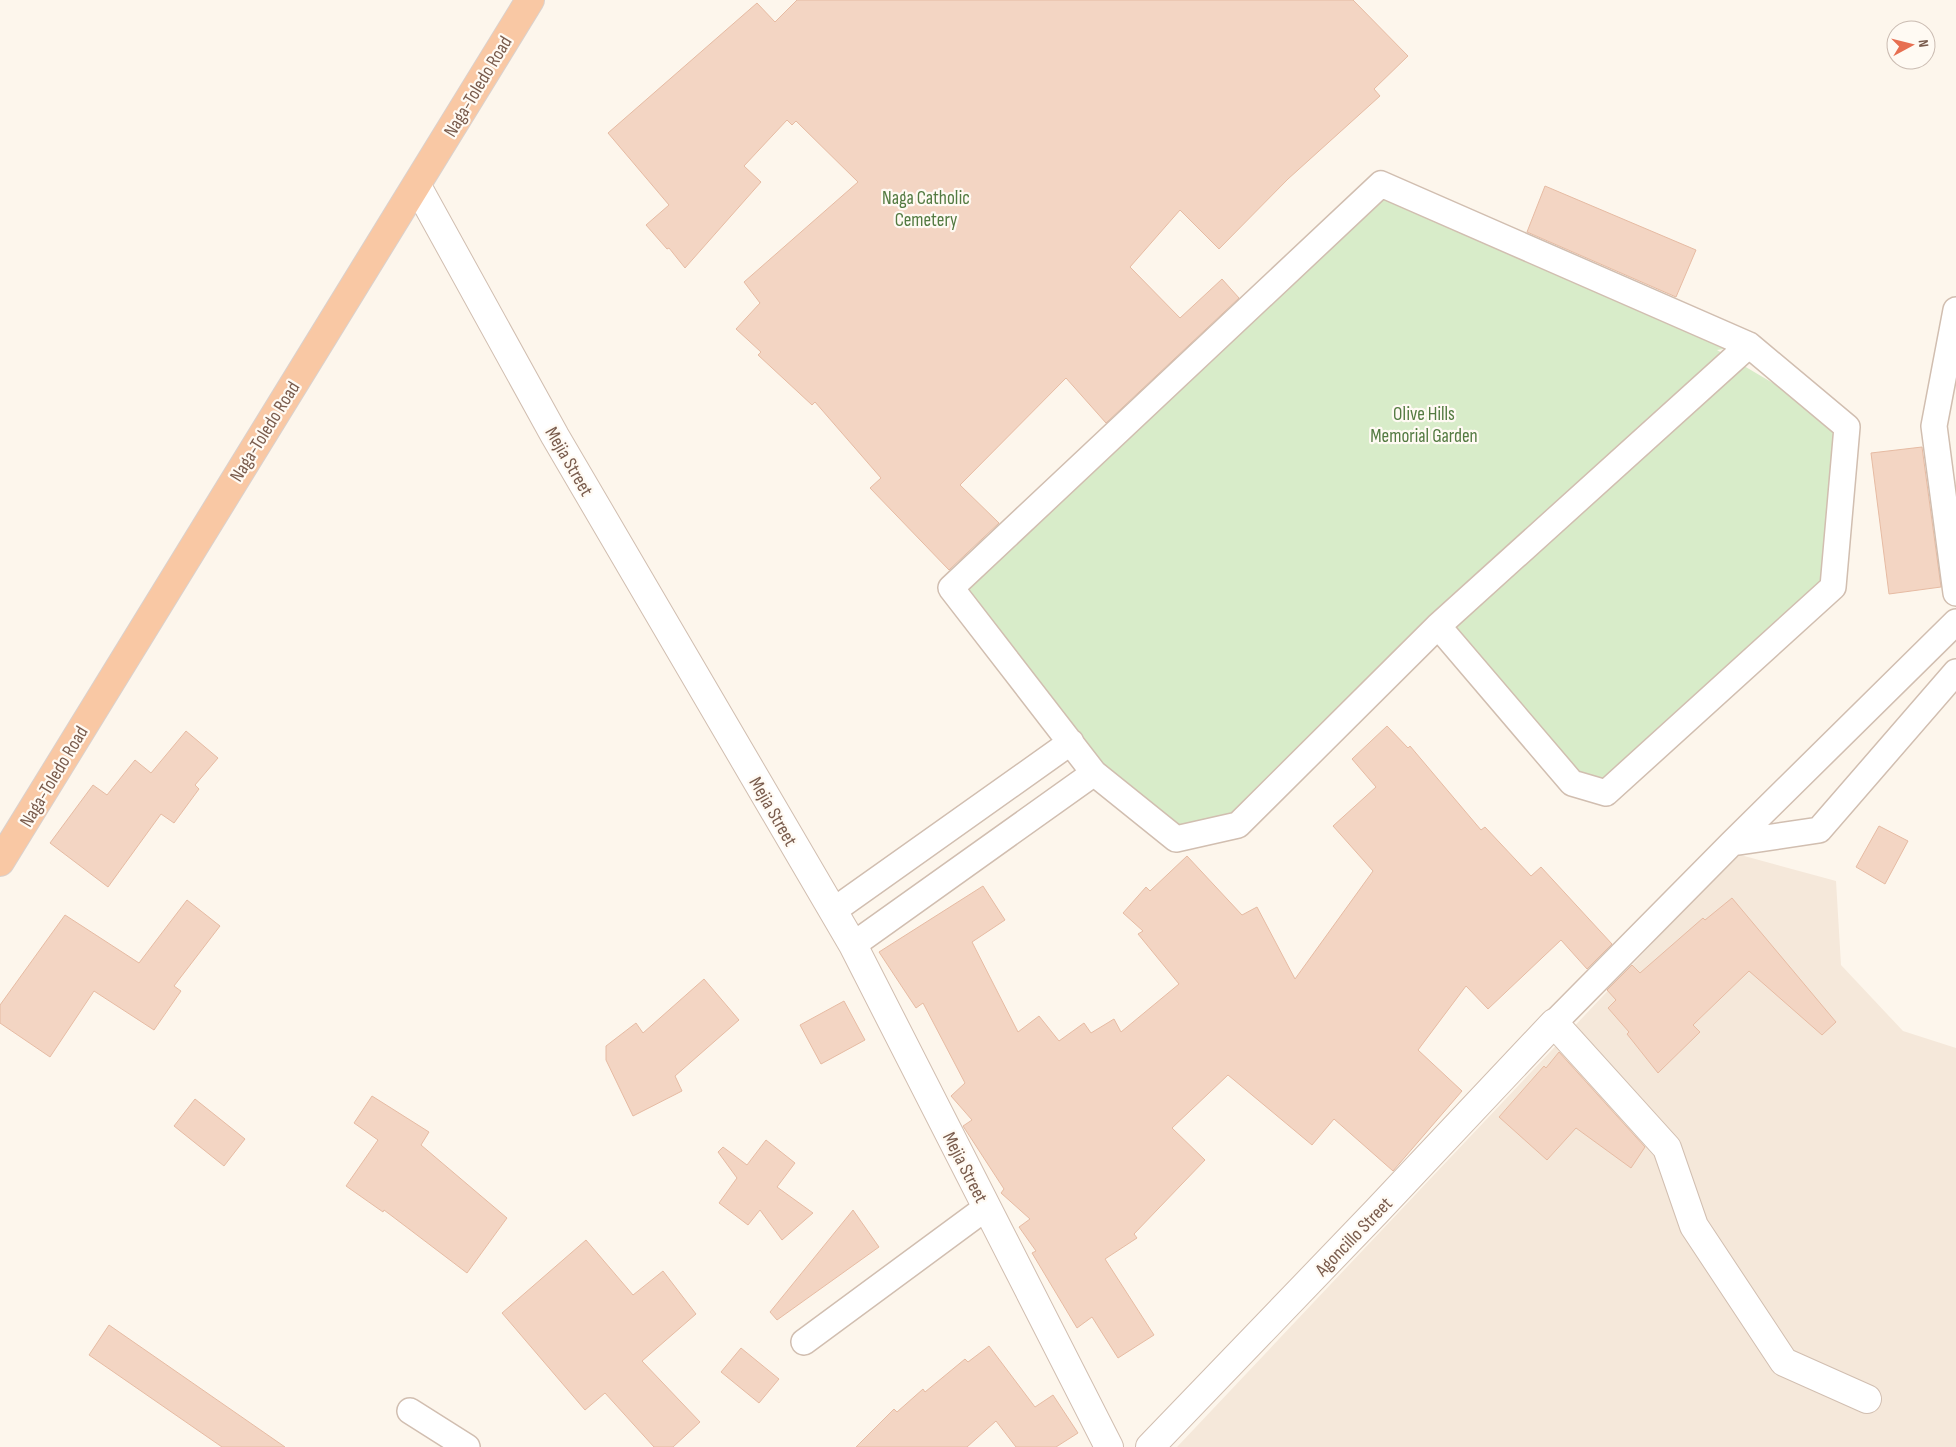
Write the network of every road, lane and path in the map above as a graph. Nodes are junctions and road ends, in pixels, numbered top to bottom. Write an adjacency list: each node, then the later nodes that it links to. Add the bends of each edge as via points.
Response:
1 (530, 0): 2 (highway, Naga-Toledo Road)
2 (417, 186): 12 (highway, Naga-Toledo Road); 13 (street, Mejia Street, via 555,436)
3 (1956, 310): 5 (lane, via 1934,426)
4 (1750, 345): 7 (lane); 7 (lane, via 1847,427 1833,587 1606,793 1572,783); 9 (lane, via 1381,184 951,588)
5 (1956, 594)
6 (1956, 622): 11 (lane)
7 (1438, 626): 10 (lane, via 1238,825 1176,839)
8 (1956, 672): 11 (lane, via 1819,830)
9 (1070, 742): 10 (lane); 13 (lane)
10 (1094, 773): 14 (lane)
11 (1732, 843): 15 (lane)
12 (0, 862)
13 (833, 911): 14 (street, Mejia Street)
14 (853, 945): 16 (street, Mejia Street)
15 (1554, 1023): 18 (street, via 1667,1148 1694,1226 1784,1362); 22 (street, Agoncillo Street)
16 (987, 1207): 17 (lane); 21 (street, Mejia Street)
17 (804, 1342)
18 (1867, 1399)
19 (410, 1411): 20 (lane)
20 (467, 1447)
21 (1109, 1447)
22 (1150, 1447)

